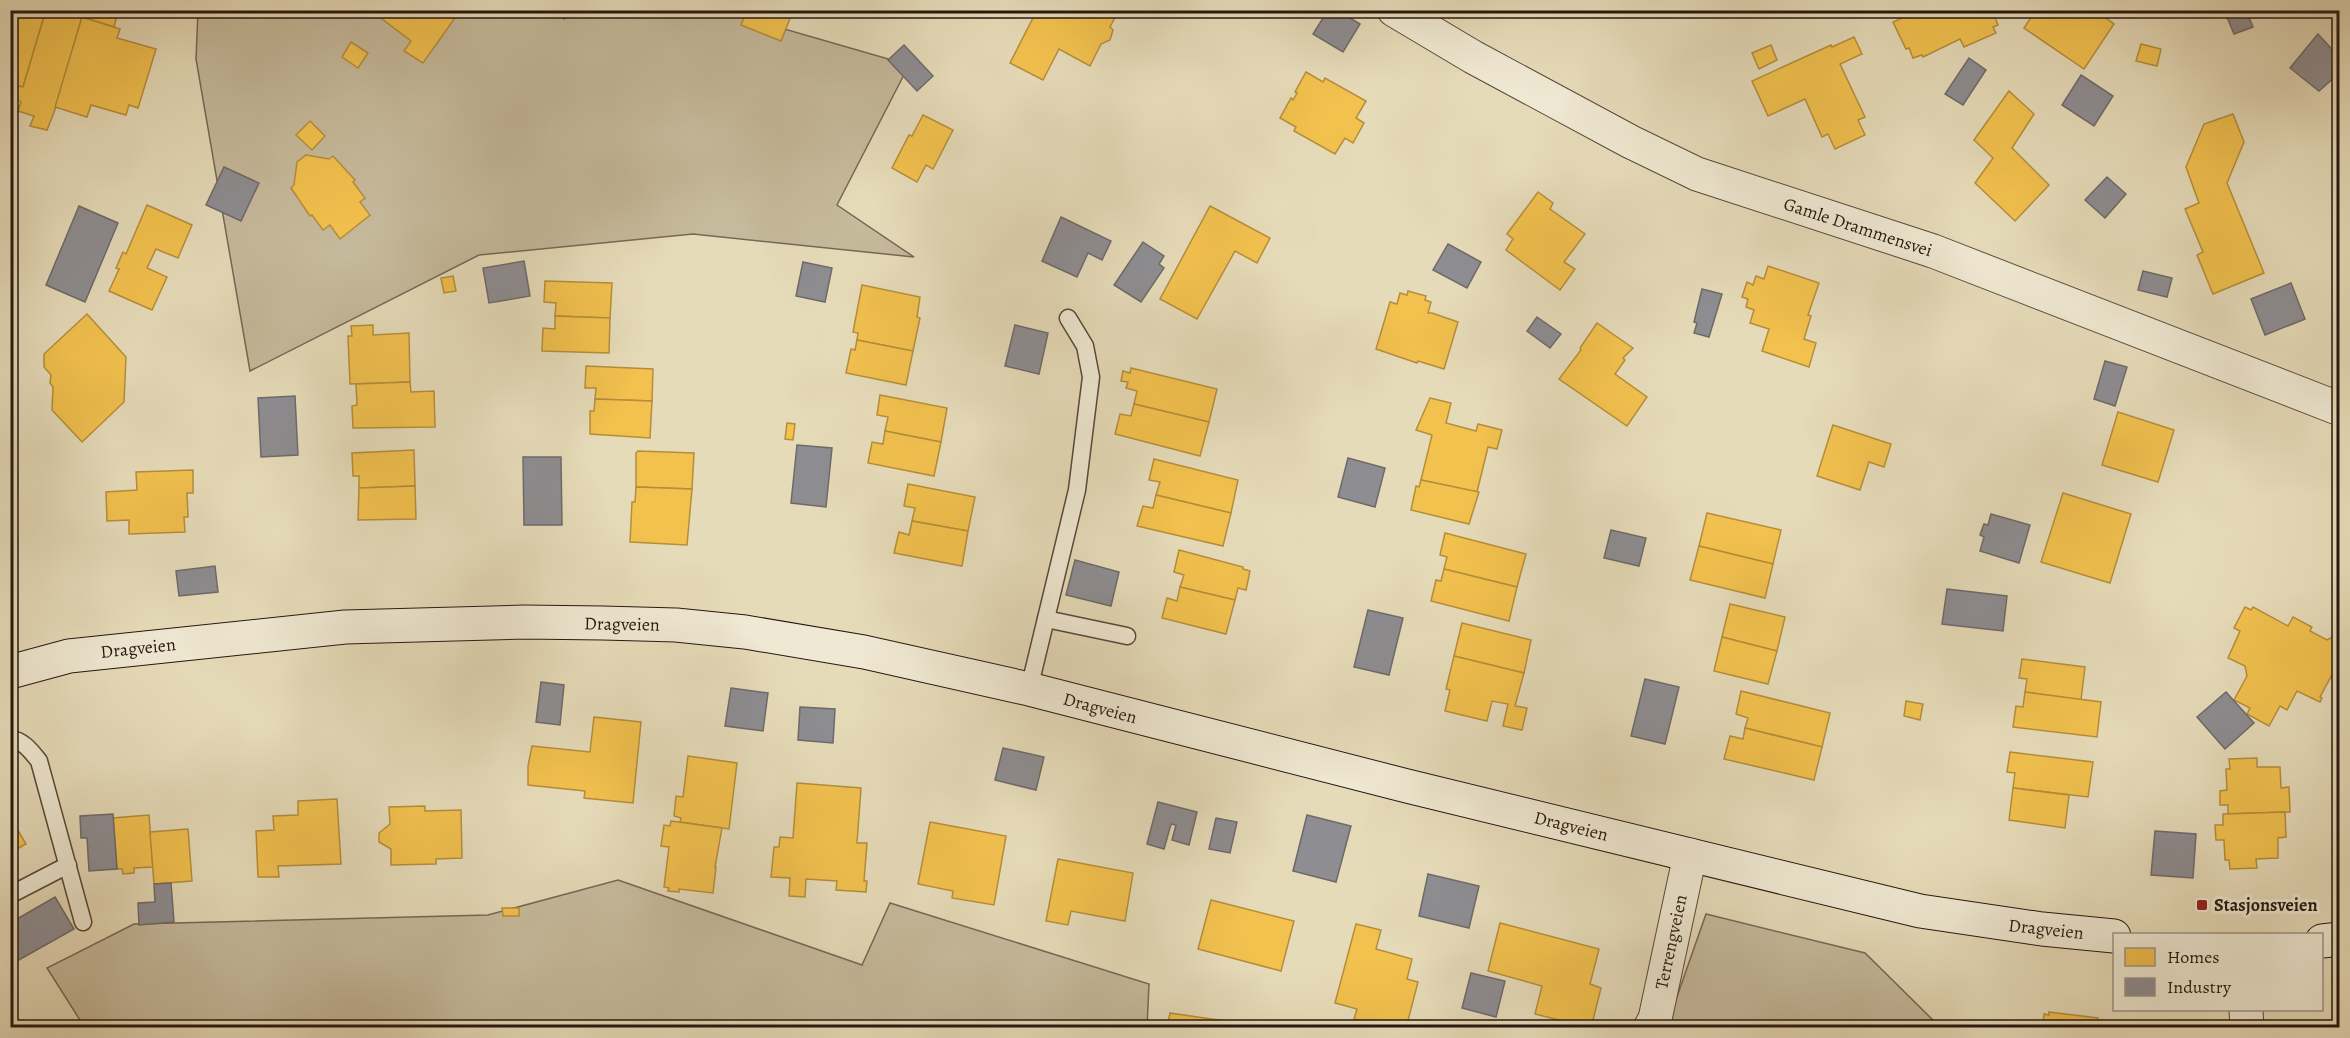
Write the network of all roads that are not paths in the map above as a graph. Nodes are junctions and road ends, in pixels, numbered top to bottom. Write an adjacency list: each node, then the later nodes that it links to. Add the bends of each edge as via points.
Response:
1 (1394, 10): 3 (main road, Gamle Drammensvei, via 1473,57 1697,174 1933,251)
2 (1068, 318): 4 (lane, via 1085,346 1091,377 1077,490)
3 (2340, 409)
4 (1046, 619): 5 (lane); 9 (lane)
5 (1127, 636)
6 (10, 647): 7 (main road, Dragveien)
7 (69, 656): 8 (main road, Dragveien); 9 (main road, Dragveien, via 345,627 524,622 676,625 864,652)
8 (10, 672)
9 (1029, 689): 11 (main road, Dragveien)
10 (10, 739): 12 (lane, via 27,746 39,761)
11 (1690, 855): 15 (main road, Dragveien, via 1920,911); 19 (main road, Terrengveien)
12 (68, 865): 13 (lane); 14 (lane)
13 (10, 895)
14 (83, 922)
15 (2113, 936)
16 (2340, 939): 17 (main road)
17 (2323, 941)
18 (2246, 1011): 20 (main road)
19 (1650, 1028)
20 (2247, 1028)

